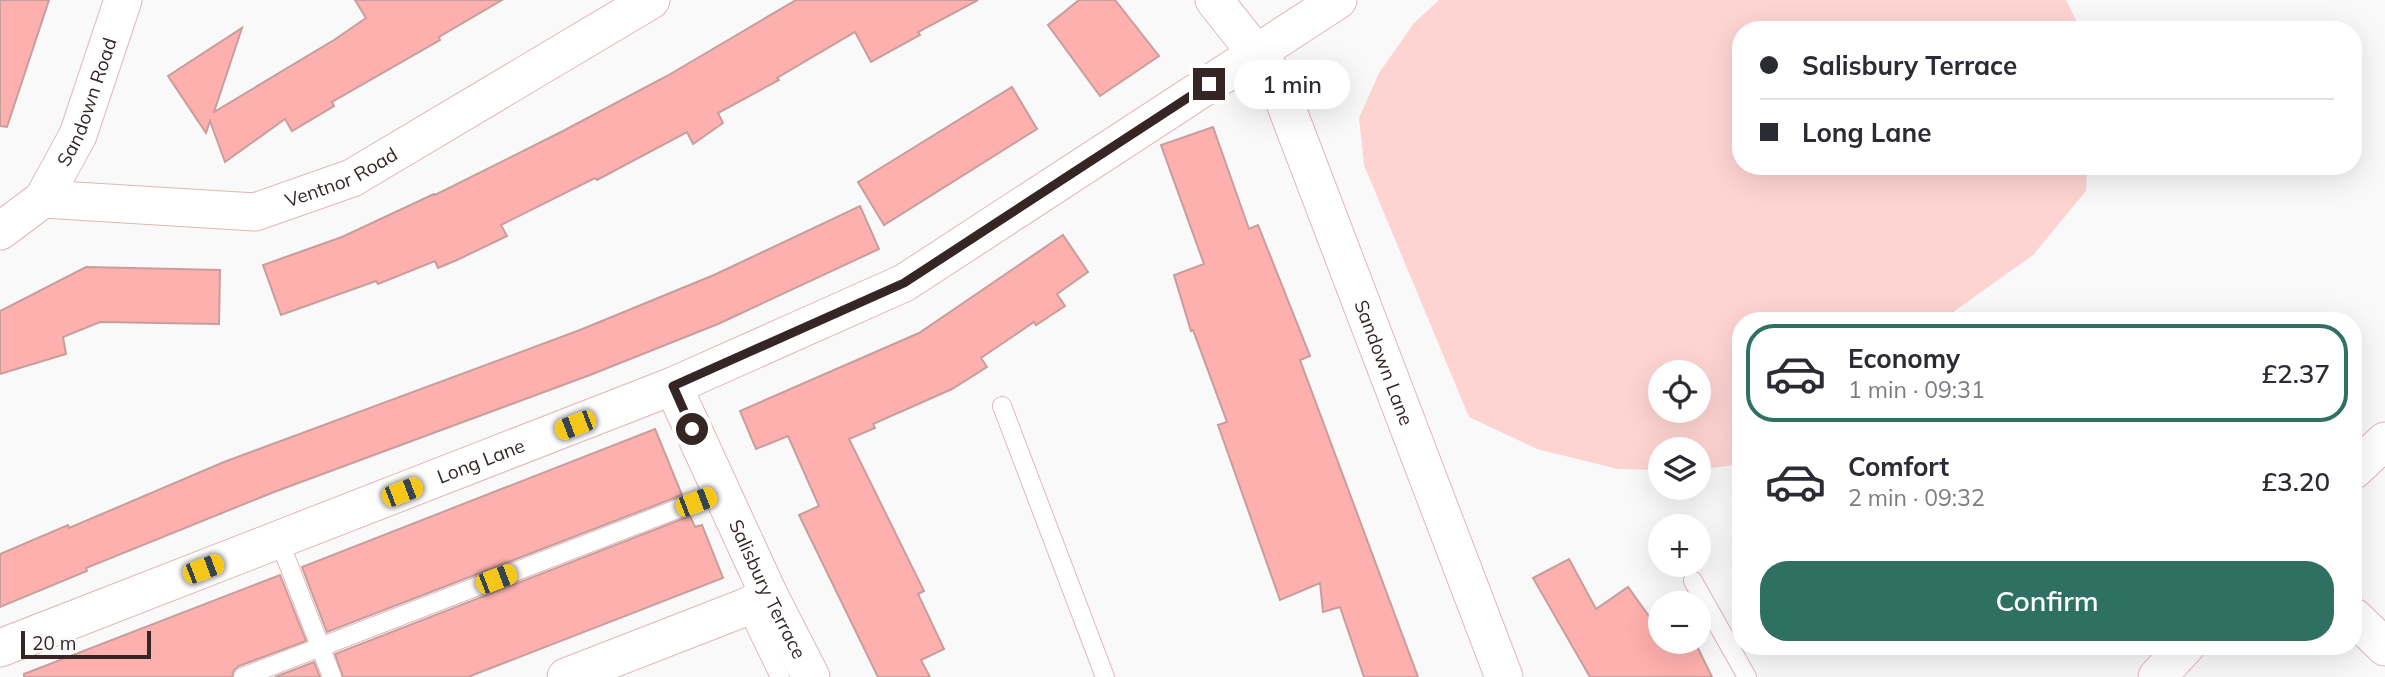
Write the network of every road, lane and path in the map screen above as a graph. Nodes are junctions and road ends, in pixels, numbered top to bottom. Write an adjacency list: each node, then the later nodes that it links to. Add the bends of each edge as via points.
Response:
1 (123, 0): 6 (street, Sandown Road, via 78,135)
2 (651, 0): 6 (street, Ventnor Road, via 352,178 255,212)
3 (1214, 0): 5 (street)
4 (1338, 0): 5 (street, Long Lane)
5 (1256, 54): 8 (street, Long Lane, via 904,283); 30 (street, Sandown Lane, via 1275,77)
6 (43, 199): 7 (street)
7 (0, 231)
8 (673, 386): 12 (street, Salisbury Terrace); 13 (street, Long Lane)
9 (1002, 406): 29 (lane)
10 (2385, 441): 11 (street)
11 (2362, 463)
12 (721, 492): 15 (street, Salisbury Terrace); 17 (lane)
13 (279, 540): 17 (lane); 19 (street, Long Lane)
14 (1693, 581): 20 (lane)
15 (757, 601): 23 (street); 27 (lane); 28 (street, Salisbury Terrace)
16 (2362, 625): 18 (street)
17 (321, 647): 24 (lane); 25 (lane)
18 (2385, 647)
19 (0, 648)
20 (1732, 650)
21 (1735, 655): 31 (lane)
22 (2178, 655): 32 (street)
23 (635, 665): 26 (street)
24 (243, 677)
25 (332, 677)
26 (566, 677)
27 (780, 677)
28 (811, 677)
29 (1105, 677)
30 (1504, 677)
31 (1747, 677)
32 (2157, 677)

